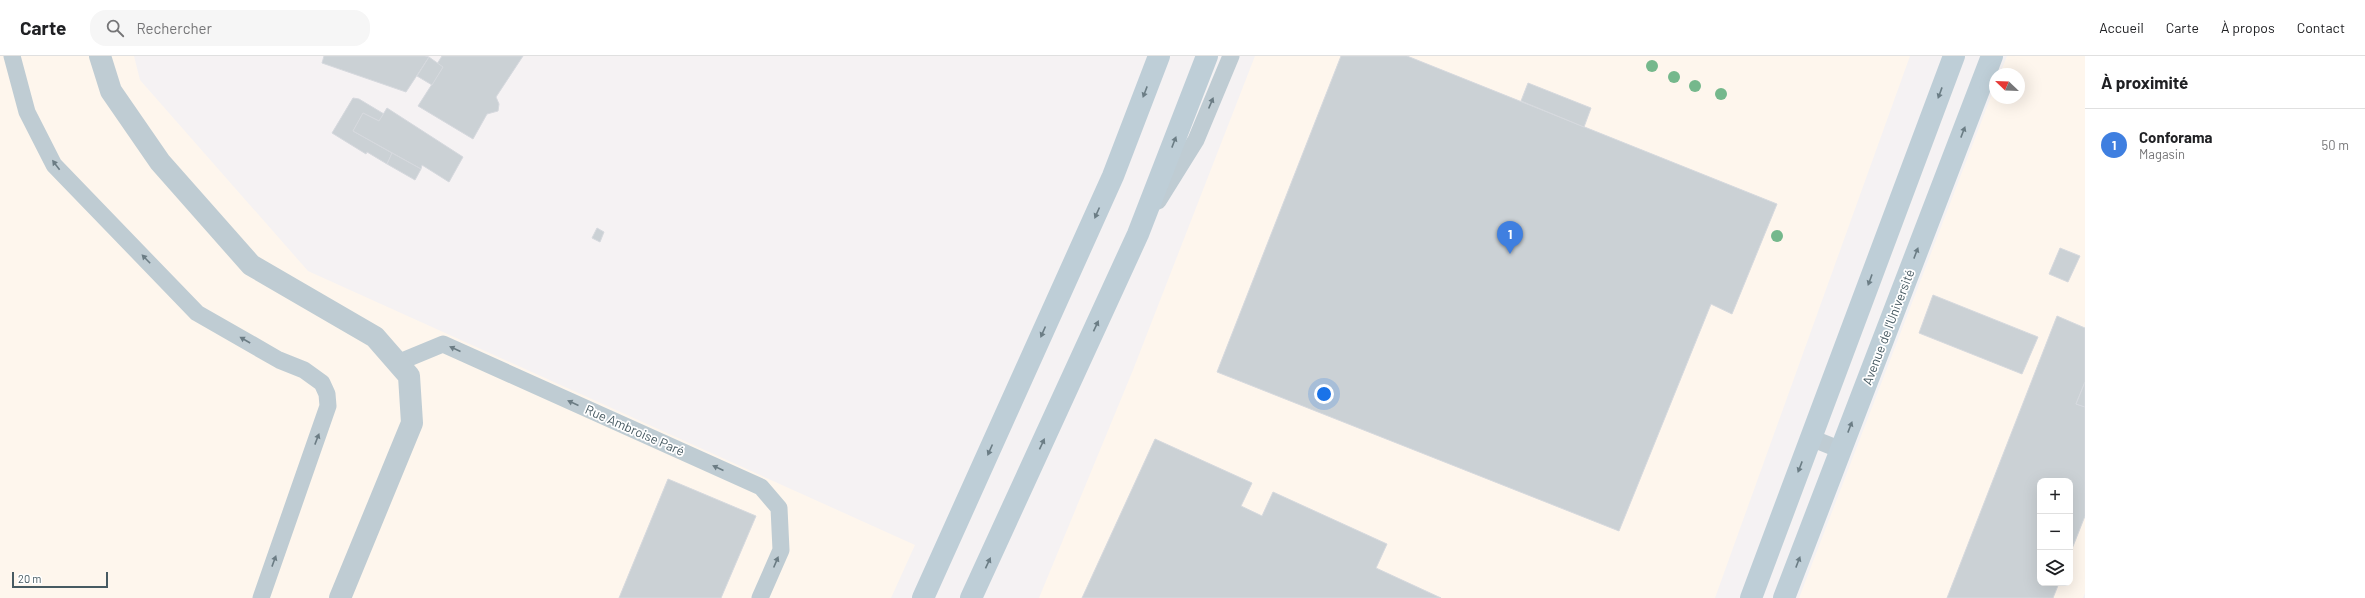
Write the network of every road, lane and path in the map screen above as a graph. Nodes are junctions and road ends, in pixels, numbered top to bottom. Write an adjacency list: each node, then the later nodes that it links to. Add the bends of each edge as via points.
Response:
1 (12, 56): 12 (lane, one-way to 1, via 328,406 328,394 322,383 304,370 279,360 197,313 54,165 27,112)
2 (100, 56): 9 (street, via 111,91 160,162 251,264 375,337)
3 (1159, 56): 15 (main road, one-way to 15, via 1113,176)
4 (1207, 56): 8 (main road, one-way to 4)
5 (1231, 56): 8 (lane, one-way to 5, via 1196,140)
6 (1954, 56): 10 (main road, one-way to 10)
7 (1992, 56): 11 (main road, Avenue de l'Université, one-way to 7)
8 (1138, 234): 16 (main road, one-way to 8)
9 (397, 362): 13 (street, via 409,376 412,423); 14 (lane, Rue Ambroise Paré, one-way to 9, via 781,550 779,508 761,487 442,344)
10 (1811, 438): 11 (lane); 17 (main road, one-way to 17)
11 (1841, 450): 18 (main road, Avenue de l'Université, one-way to 11)
12 (261, 598)
13 (340, 598)
14 (760, 598)
15 (923, 598)
16 (971, 598)
17 (1751, 598)
18 (1784, 598)

